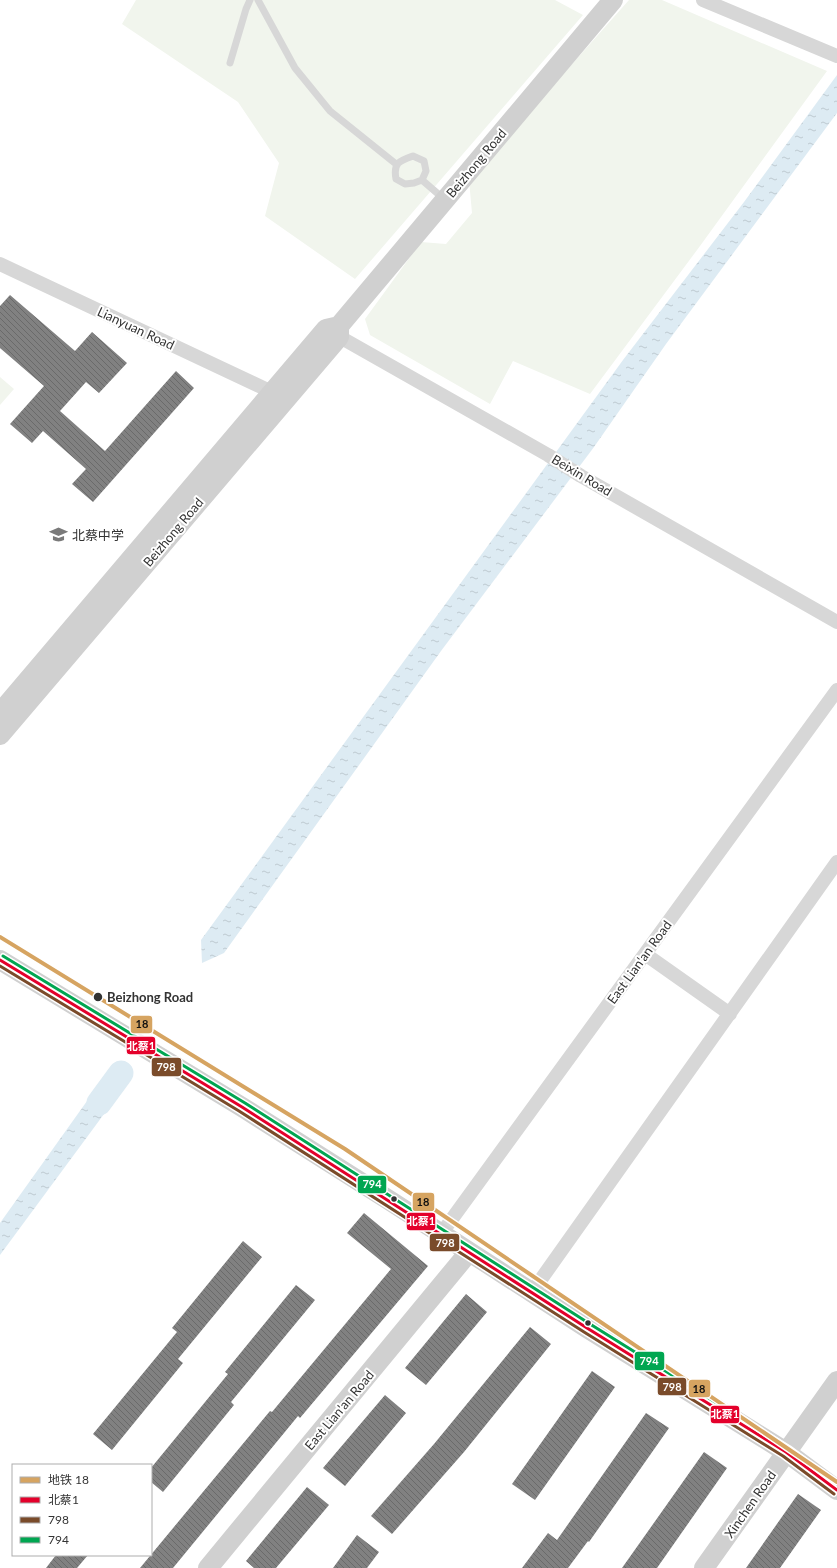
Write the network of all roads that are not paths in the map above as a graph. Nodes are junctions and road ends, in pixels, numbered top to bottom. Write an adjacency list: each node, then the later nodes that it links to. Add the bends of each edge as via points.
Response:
1 (250, 0): 6 (lane)
2 (258, 0): 7 (lane, via 295,68 330,111)
3 (613, 0): 9 (street, Beizhong Road)
4 (703, 0): 5 (street)
5 (837, 56)
6 (230, 63)
7 (396, 164): 8 (lane, via 396,179 405,184); 8 (lane, via 413,156 424,161 426,171)
8 (422, 180): 9 (lane)
9 (445, 200): 11 (street, Beizhong Road)
10 (0, 264): 12 (street, Lianyuan Road)
11 (334, 330): 12 (street, Beizhong Road); 13 (street, Beixin Road, via 581,476); 16 (street, Beizhong Road)
12 (272, 392): 15 (street, Beizhong Road)
13 (837, 622)
14 (837, 690): 18 (street, East Lian'an Road)
15 (0, 713)
16 (0, 736)
17 (837, 862): 20 (street)
18 (645, 954): 20 (street); 21 (street, East Lian'an Road)
19 (0, 960): 21 (street, via 242,1107)
20 (730, 1014): 23 (street)
21 (441, 1234): 22 (street)
22 (469, 1252): 23 (street); 27 (street, East Lian'an Road)
23 (532, 1292): 25 (street)
24 (837, 1381): 25 (street, Xinchen Road)
25 (786, 1452): 26 (street); 28 (street, Xinchen Road)
26 (837, 1490)
27 (208, 1568)
28 (704, 1568)

